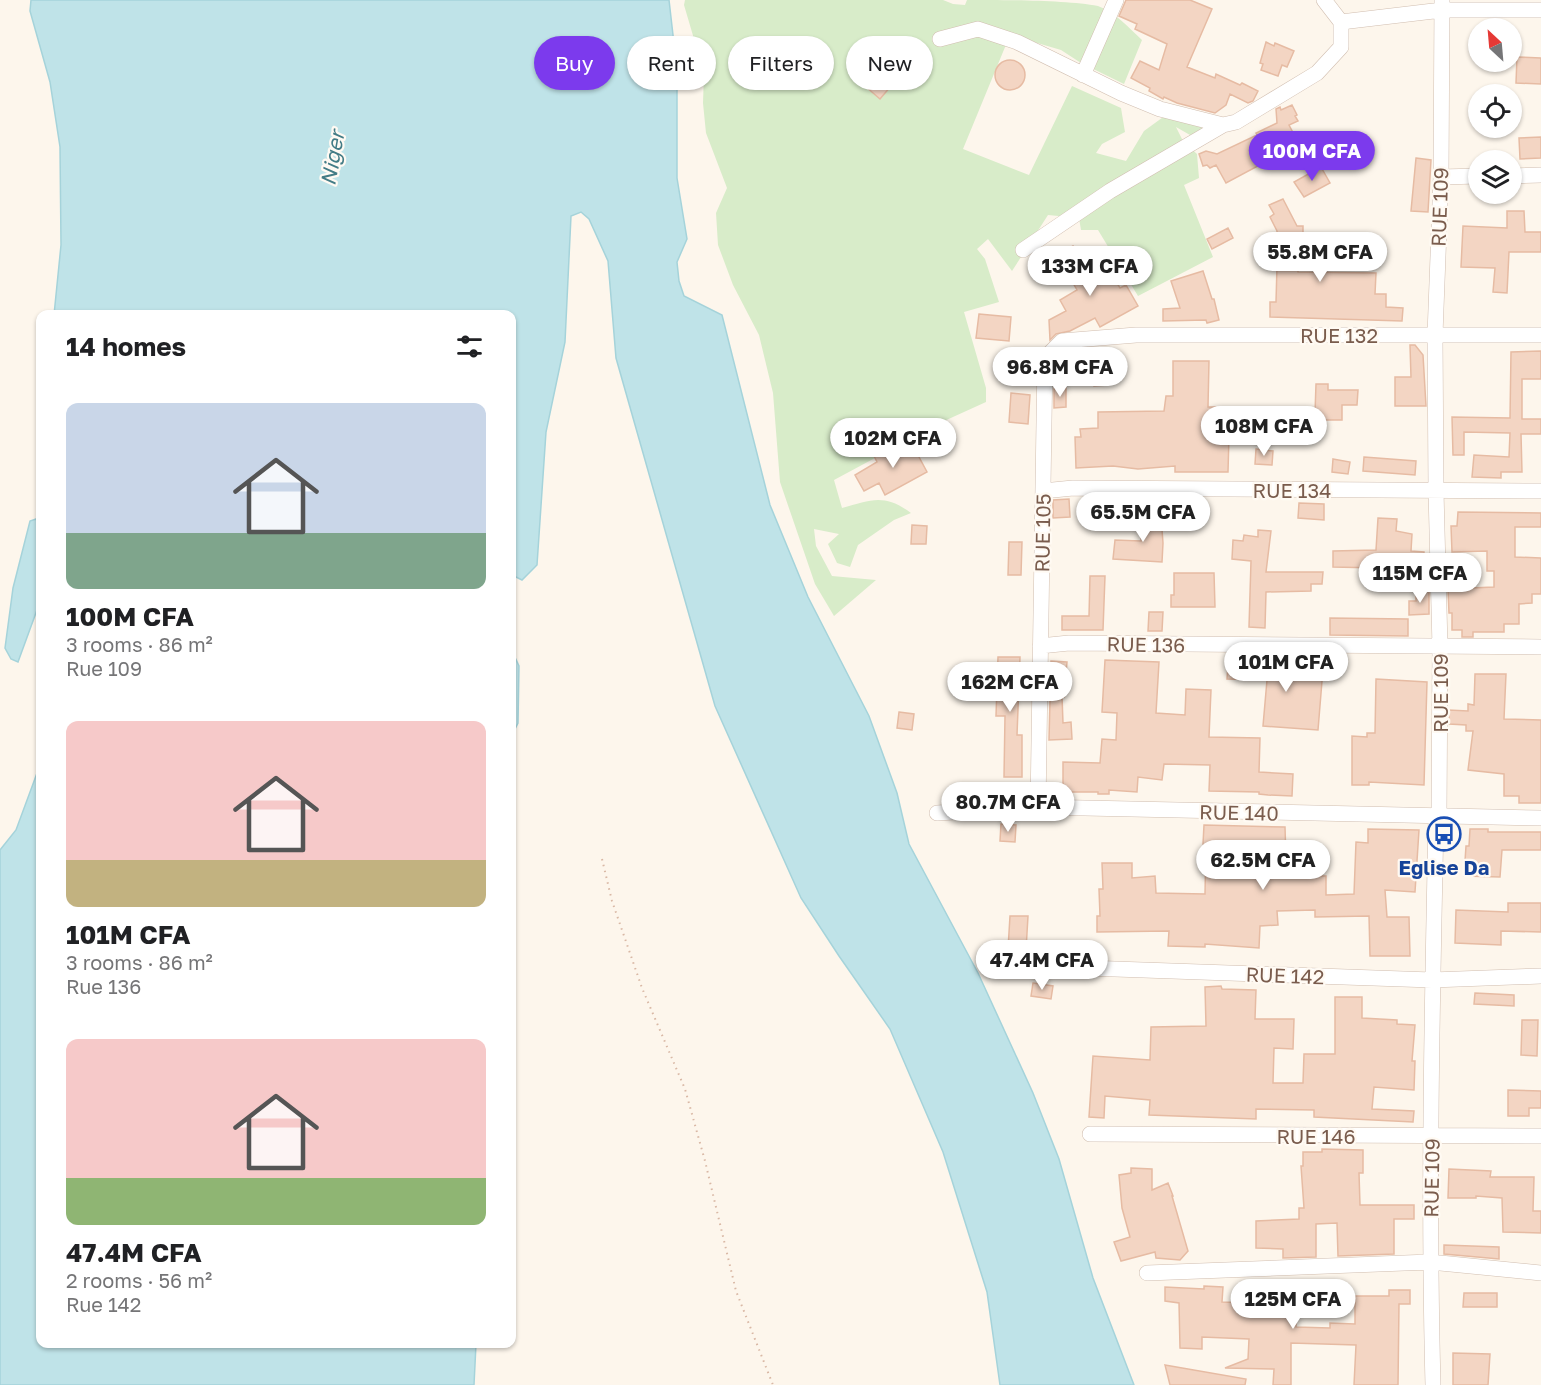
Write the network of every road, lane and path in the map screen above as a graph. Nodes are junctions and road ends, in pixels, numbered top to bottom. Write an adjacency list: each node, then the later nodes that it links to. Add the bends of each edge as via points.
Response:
1 (1116, 0): 7 (street)
2 (1324, 0): 5 (street)
3 (1442, 5): 4 (street); 5 (street); 12 (street, RUE 109)
4 (1541, 10)
5 (1341, 22): 8 (street, via 1341,47 1317,73 1236,122)
6 (940, 39): 7 (street, via 978,28 1017,42)
7 (1083, 75): 8 (street, via 1160,109)
8 (1222, 125): 13 (street, via 1110,190)
9 (1541, 175): 11 (street)
10 (1468, 176): 12 (street)
11 (1522, 176)
12 (1441, 177): 15 (street, RUE 109)
13 (1023, 250)
14 (1136, 335): 15 (street, RUE 132); 17 (street, RUE 105, via 1062,341 1045,358)
15 (1436, 335): 16 (street, RUE 132); 18 (street, RUE 109)
16 (1541, 335)
17 (1043, 491): 18 (street, RUE 134); 20 (street, RUE 105)
18 (1436, 491): 19 (street, RUE 134); 21 (street, RUE 109)
19 (1541, 491)
20 (1040, 646): 21 (street, RUE 136); 23 (street, RUE 105)
21 (1440, 646): 22 (street, RUE 136); 25 (street, RUE 109)
22 (1541, 646)
23 (1038, 807): 24 (street, RUE 140); 25 (street, RUE 140)
24 (937, 813)
25 (1439, 817): 26 (street, RUE 140); 30 (street, RUE 109)
26 (1541, 818)
27 (602, 859): 37 (path, via 642,988 684,1089 736,1292)
28 (1029, 966): 30 (street, RUE 142)
29 (1541, 976): 30 (street, RUE 142)
30 (1432, 980): 33 (street, RUE 109)
31 (1090, 1134): 33 (street, RUE 146)
32 (1541, 1136): 33 (street, RUE 146)
33 (1431, 1137): 34 (street, RUE 109)
34 (1430, 1262): 35 (street); 36 (street); 38 (street, RUE 109)
35 (1147, 1273)
36 (1541, 1273)
37 (773, 1385)
38 (1433, 1385)

